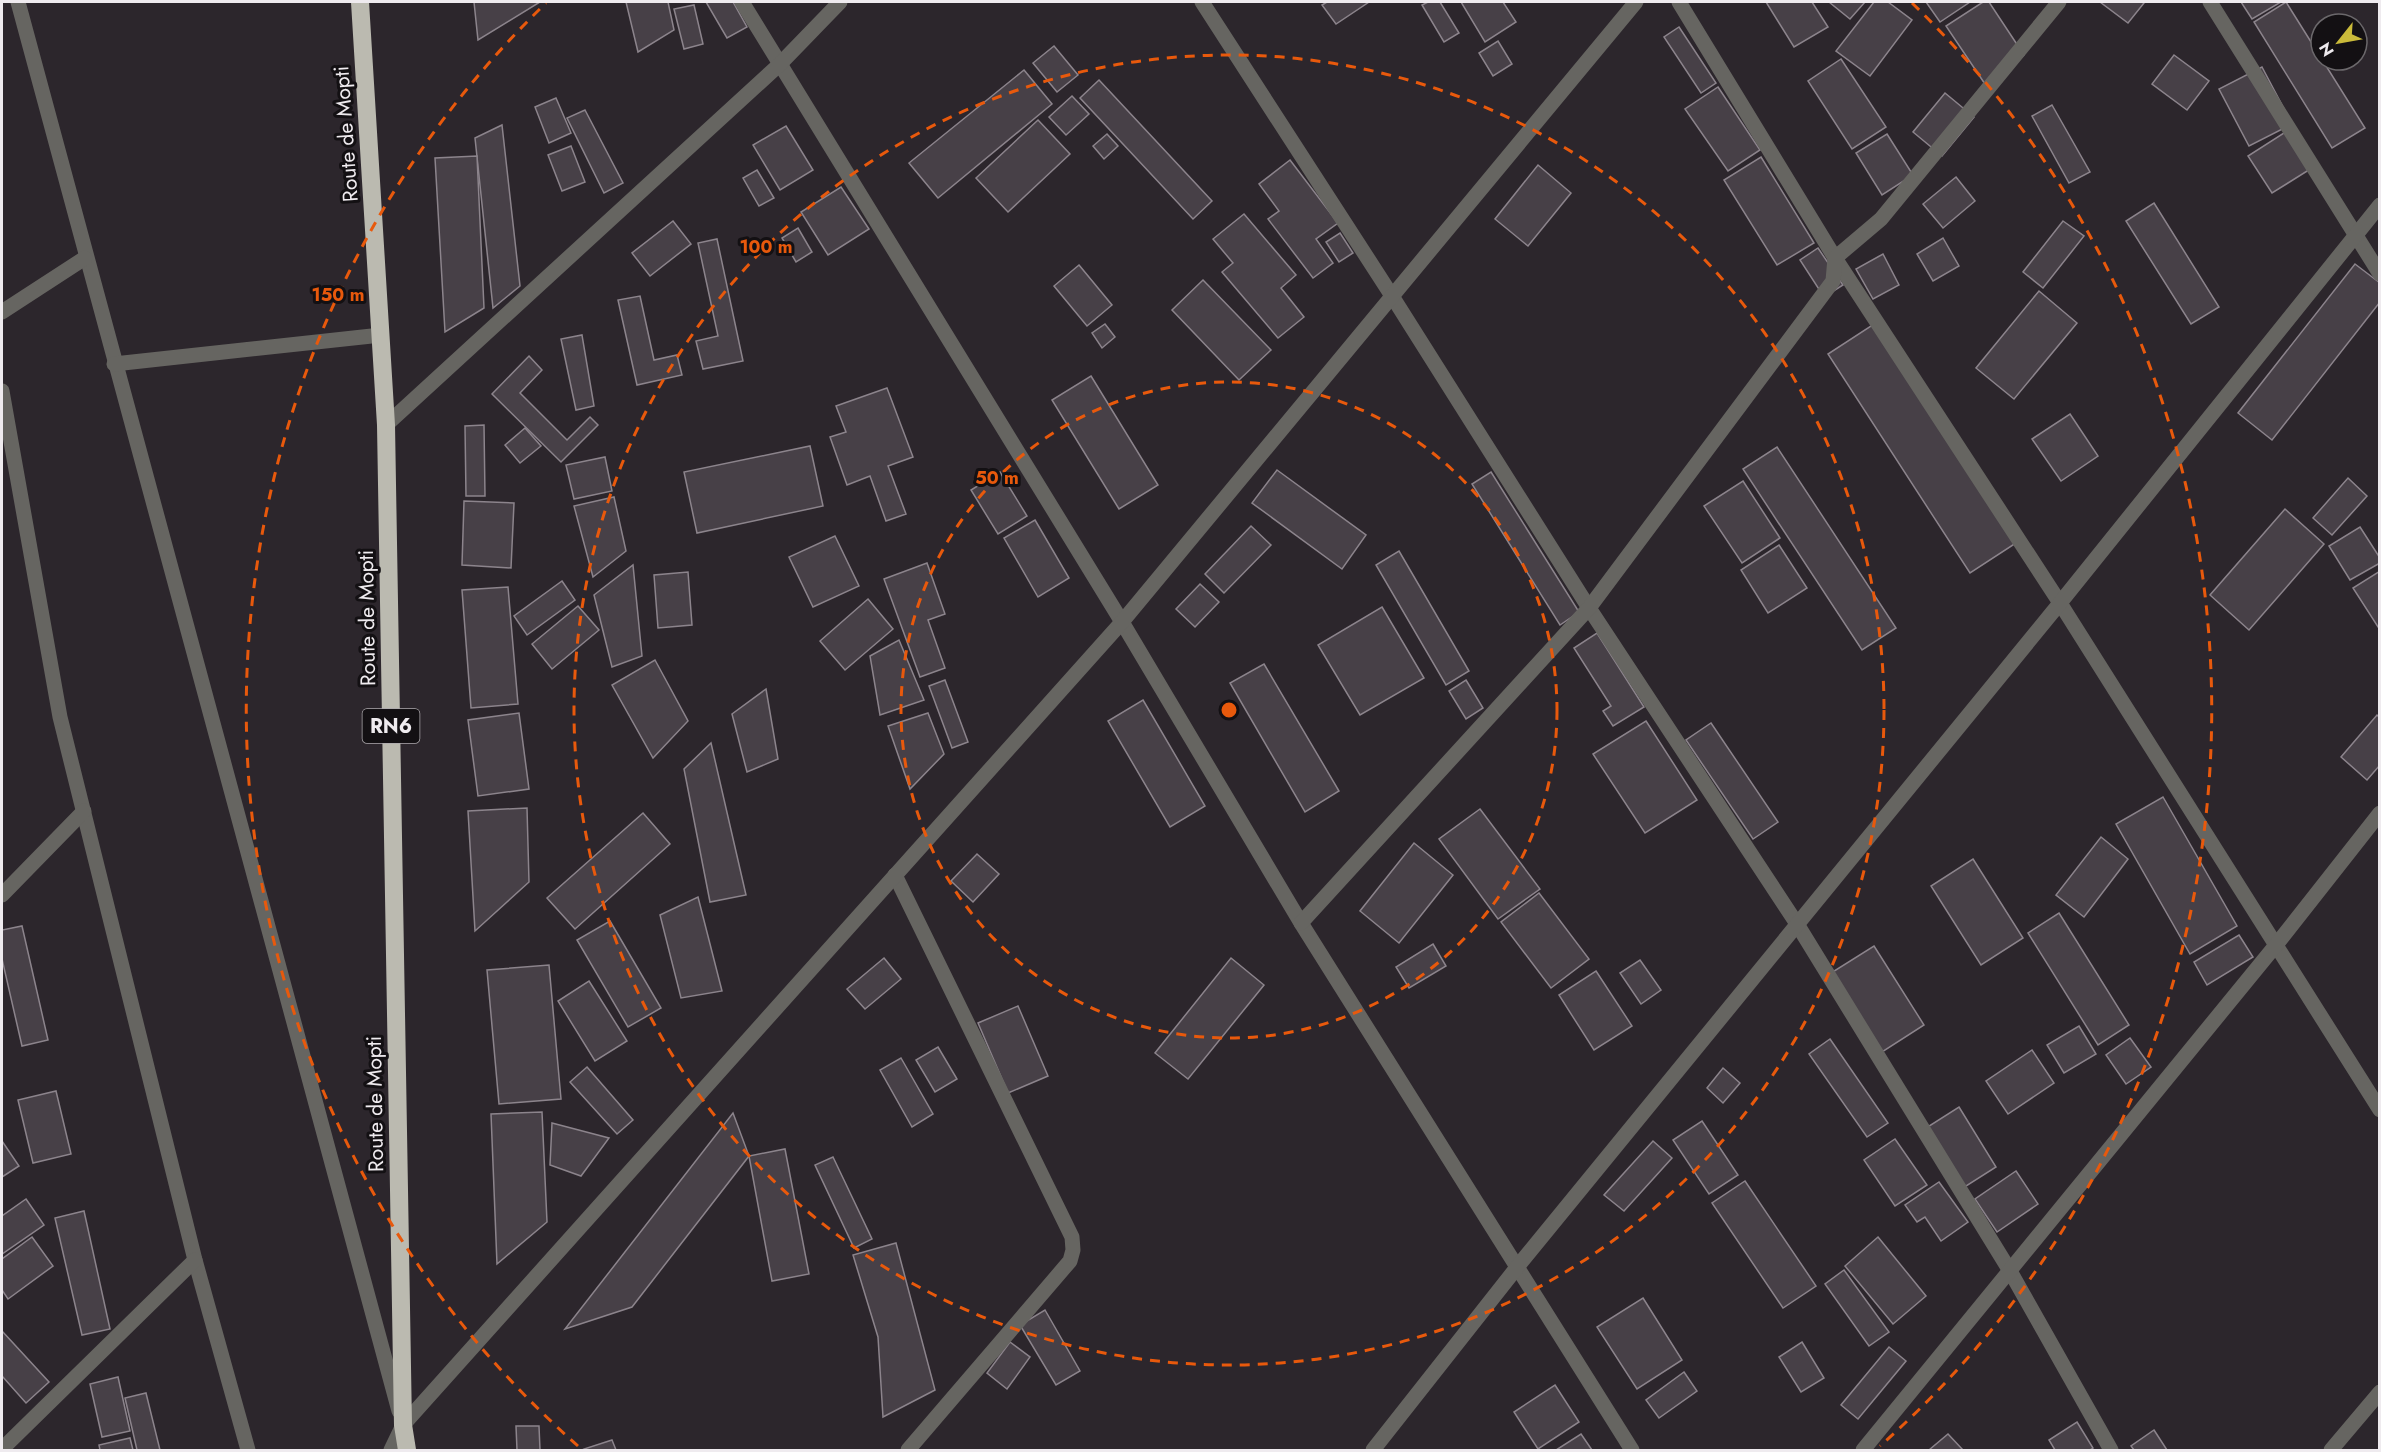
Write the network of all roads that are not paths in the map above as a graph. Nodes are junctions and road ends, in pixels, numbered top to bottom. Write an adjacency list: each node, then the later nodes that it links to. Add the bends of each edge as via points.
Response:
1 (18, 2): 13 (street)
2 (360, 2): 18 (highway, Route de Mopti / RN6)
3 (742, 2): 10 (street)
4 (840, 2): 10 (street)
5 (1202, 2): 16 (street)
6 (1636, 2): 16 (street)
7 (1679, 2): 14 (street)
8 (2059, 2): 14 (street, via 1881,219)
9 (2210, 2): 12 (street)
10 (780, 64): 21 (street); 24 (street)
11 (2379, 205): 12 (street)
12 (2355, 235): 15 (street); 22 (street)
13 (86, 258): 17 (street); 19 (street)
14 (1835, 258): 22 (street); 23 (street, via 1833,281)
15 (2379, 274)
16 (1392, 296): 23 (street); 24 (street)
17 (2, 312)
18 (381, 335): 19 (street); 21 (highway, Route de Mopti / RN6)
19 (114, 364): 37 (street)
20 (2, 391): 25 (street, via 60,717)
21 (386, 425): 37 (highway, Route de Mopti / RN6)
22 (2060, 603): 30 (street); 31 (street)
23 (1589, 608): 29 (street); 30 (street)
24 (1122, 622): 27 (street); 29 (street)
25 (84, 811): 28 (street); 33 (street)
26 (2379, 813): 31 (street)
27 (895, 875): 37 (street); 42 (street, via 1072,1236 1073,1250 1070,1261)
28 (2, 896)
29 (1301, 923): 34 (street)
30 (1797, 924): 34 (street); 35 (street)
31 (2276, 945): 32 (street); 35 (street)
32 (2379, 1110)
33 (195, 1260): 38 (street); 39 (street)
34 (1518, 1266): 43 (street); 44 (street)
35 (2010, 1270): 45 (street); 46 (street)
36 (2379, 1392): 47 (street)
37 (403, 1425): 40 (street); 41 (highway, Route de Mopti / RN6)
38 (2, 1449)
39 (248, 1450)
40 (391, 1450)
41 (407, 1450)
42 (908, 1450)
43 (1373, 1450)
44 (1632, 1450)
45 (1863, 1450)
46 (2111, 1450)
47 (2331, 1450)

